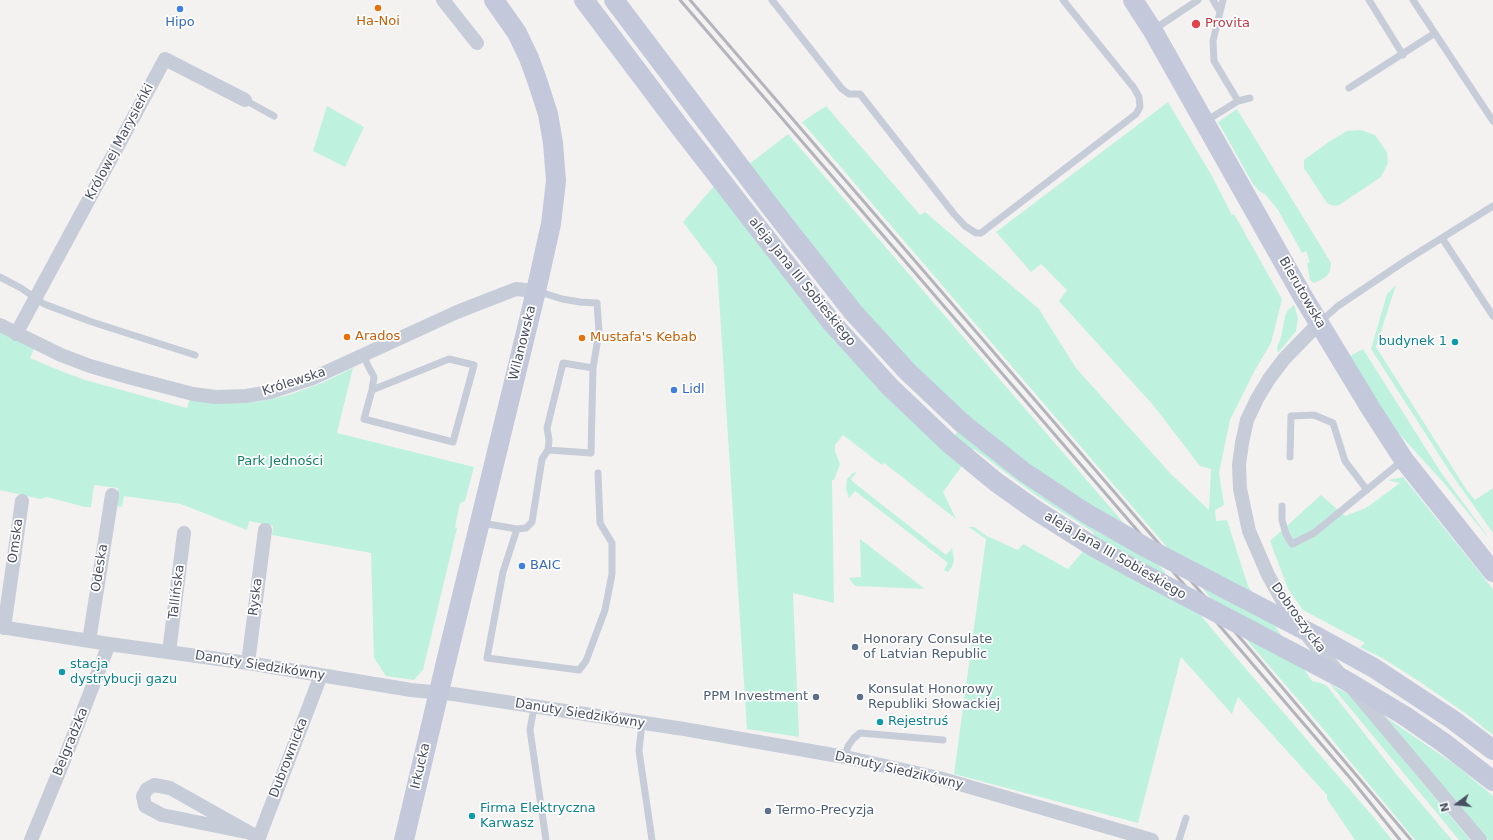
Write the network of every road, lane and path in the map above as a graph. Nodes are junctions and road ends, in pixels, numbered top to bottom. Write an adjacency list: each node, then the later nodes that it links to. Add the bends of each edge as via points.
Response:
1 (443, 0): 16 (street)
2 (494, 0): 28 (main road, Wilanowska, via 517,33 529,58 548,114 553,143 556,181 551,224)
3 (584, 0): 63 (main road, aleja Jana III Sobieskiego, bridge, via 832,323 890,387 950,444 996,482 1054,522 1136,570 1345,680 1405,716)
4 (614, 0): 61 (main road, aleja Jana III Sobieskiego, bridge, via 853,312 907,371 962,422 1024,472 1090,516 1374,668 1453,720)
5 (772, 0): 6 (lane, via 842,89 849,94 860,94 954,214 965,226 982,234 1136,114 1140,107 1139,97 1134,88)
6 (1063, 0)
7 (1133, 0): 14 (main road, Bierutowska)
8 (1198, 0): 14 (lane)
9 (1213, 0): 13 (lane)
10 (1223, 0): 13 (lane)
11 (1369, 0): 17 (lane)
12 (1414, 0): 15 (lane)
13 (1220, 12): 21 (lane, via 1213,41 1214,61)
14 (1153, 31): 24 (main road, Bierutowska)
15 (1435, 33): 17 (lane); 23 (lane)
16 (477, 42)
17 (1403, 55): 18 (lane)
18 (1349, 88)
19 (1250, 98): 21 (lane)
20 (244, 100): 22 (lane, Królowej Marysieńki); 29 (street, Królowej Marysieńki, via 164,59)
21 (1238, 101): 24 (lane)
22 (274, 116)
23 (1493, 121)
24 (1205, 122): 31 (main road, Bierutowska)
25 (1493, 206): 26 (lane)
26 (1442, 238): 30 (lane); 31 (lane, via 1336,307)
27 (0, 277): 29 (lane)
28 (536, 291): 35 (street, Królewska, via 516,289); 36 (lane, via 562,299 597,303 599,332); 46 (main road, Wilanowska)
29 (36, 299): 33 (street, Królowej Marysieńki); 34 (lane, via 92,322)
30 (1493, 316)
31 (1319, 323): 40 (main road, Bierutowska); 72 (street, Dobroszycka, via 1268,379 1247,420 1239,464 1240,489 1249,531 1271,580 1310,639)
32 (0, 325): 33 (street, Królewska)
33 (16, 334): 35 (street, Królewska, via 90,366 193,394 216,397 270,392 313,378)
34 (195, 355)
35 (363, 356): 37 (lane, via 374,377)
36 (593, 368): 38 (lane, via 563,363 547,428); 38 (lane, via 591,453)
37 (372, 390): 37 (lane, via 449,359 474,365 453,442 364,419)
38 (548, 450): 47 (lane, via 542,459 532,522 526,528)
39 (1290, 457): 42 (lane, via 1291,416 1314,415 1327,420 1333,423 1345,461)
40 (1404, 460): 42 (lane); 50 (main road, Bierutowska)
41 (598, 473): 47 (lane, via 600,524 612,543 612,574 605,610 586,661 579,670 487,658 503,572)
42 (1368, 490): 45 (lane, via 1314,534 1292,544 1282,520)
43 (112, 495): 52 (street, Odeska)
44 (22, 501): 51 (street, Omska)
45 (1282, 506)
46 (479, 522): 47 (lane); 57 (main road, Wilanowska)
47 (518, 529)
48 (265, 530): 55 (street, Ryska)
49 (184, 533): 54 (street, Tallińska)
50 (1493, 571)
51 (2, 627): 52 (street, Danuty Siedzikówny)
52 (89, 641): 53 (street, Danuty Siedzikówny)
53 (109, 644): 54 (street, Danuty Siedzikówny); 66 (street, Belgradzka)
54 (169, 652): 55 (street, Danuty Siedzikówny)
55 (248, 663): 56 (street, Danuty Siedzikówny)
56 (321, 675): 57 (street, Danuty Siedzikówny); 65 (street, Dubrownicka)
57 (438, 693): 58 (street, Danuty Siedzikówny); 67 (main road, Irkucka)
58 (534, 707): 59 (street, Danuty Siedzikówny); 68 (lane, via 530,730)
59 (642, 723): 62 (street, Danuty Siedzikówny); 69 (lane, via 639,750)
60 (943, 740): 62 (lane, via 860,733 848,746)
61 (1493, 750)
62 (845, 757): 70 (street, Danuty Siedzikówny, via 939,778)
63 (1493, 782)
64 (1186, 818): 71 (lane)
65 (254, 837): 65 (street, via 170,788 154,785 147,789 143,796 145,806 162,815)
66 (31, 840)
67 (404, 840)
68 (546, 840)
69 (652, 840)
70 (1152, 840)
71 (1179, 840)
72 (1480, 840)

